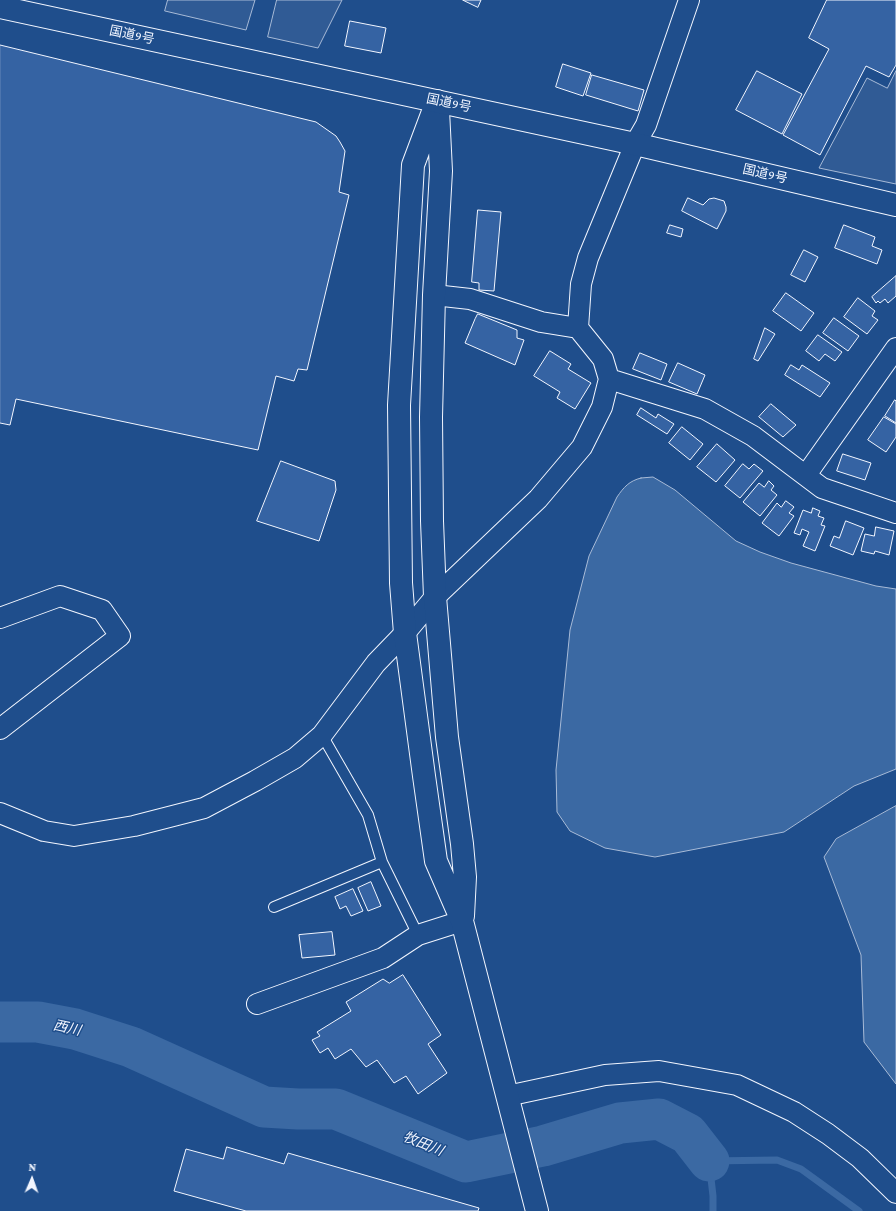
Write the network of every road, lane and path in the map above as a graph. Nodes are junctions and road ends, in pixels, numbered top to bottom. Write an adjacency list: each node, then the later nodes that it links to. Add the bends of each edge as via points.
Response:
1 (689, 0): 4 (street, via 646,125)
2 (0, 7): 3 (main road, 国道9号)
3 (438, 101): 4 (main road, 国道9号); 6 (main road, via 441,171); 14 (main road, via 413,165 400,405 401,583)
4 (635, 144): 5 (main road, 国道9号); 7 (street, via 588,258 581,284)
5 (896, 205)
6 (434, 295): 7 (street, via 470,299 541,322); 12 (main road, via 431,417)
7 (578, 328): 9 (street, via 602,359)
8 (896, 348): 10 (street)
9 (609, 379): 10 (street, via 705,409 753,436); 12 (street, via 602,407 582,447 538,499)
10 (806, 475): 11 (street, via 822,488)
11 (896, 513)
12 (435, 597): 14 (street); 20 (main road, via 447,737 465,877)
13 (0, 618): 15 (street, via 60,596 102,610 120,636)
14 (405, 633): 16 (street, via 376,663); 20 (main road, via 436,861)
15 (0, 729)
16 (322, 735): 17 (street, via 295,758 204,808 134,826 74,836 44,831); 18 (lane, via 368,814)
17 (0, 813)
18 (382, 862): 19 (lane); 21 (lane)
19 (274, 907)
20 (462, 921): 21 (street); 23 (main road)
21 (418, 936): 22 (street, via 383,958)
22 (257, 1004)
23 (507, 1096): 24 (street, via 605,1075 659,1071 737,1085 794,1112 828,1134 860,1158); 25 (main road)
24 (896, 1193)
25 (536, 1211)

